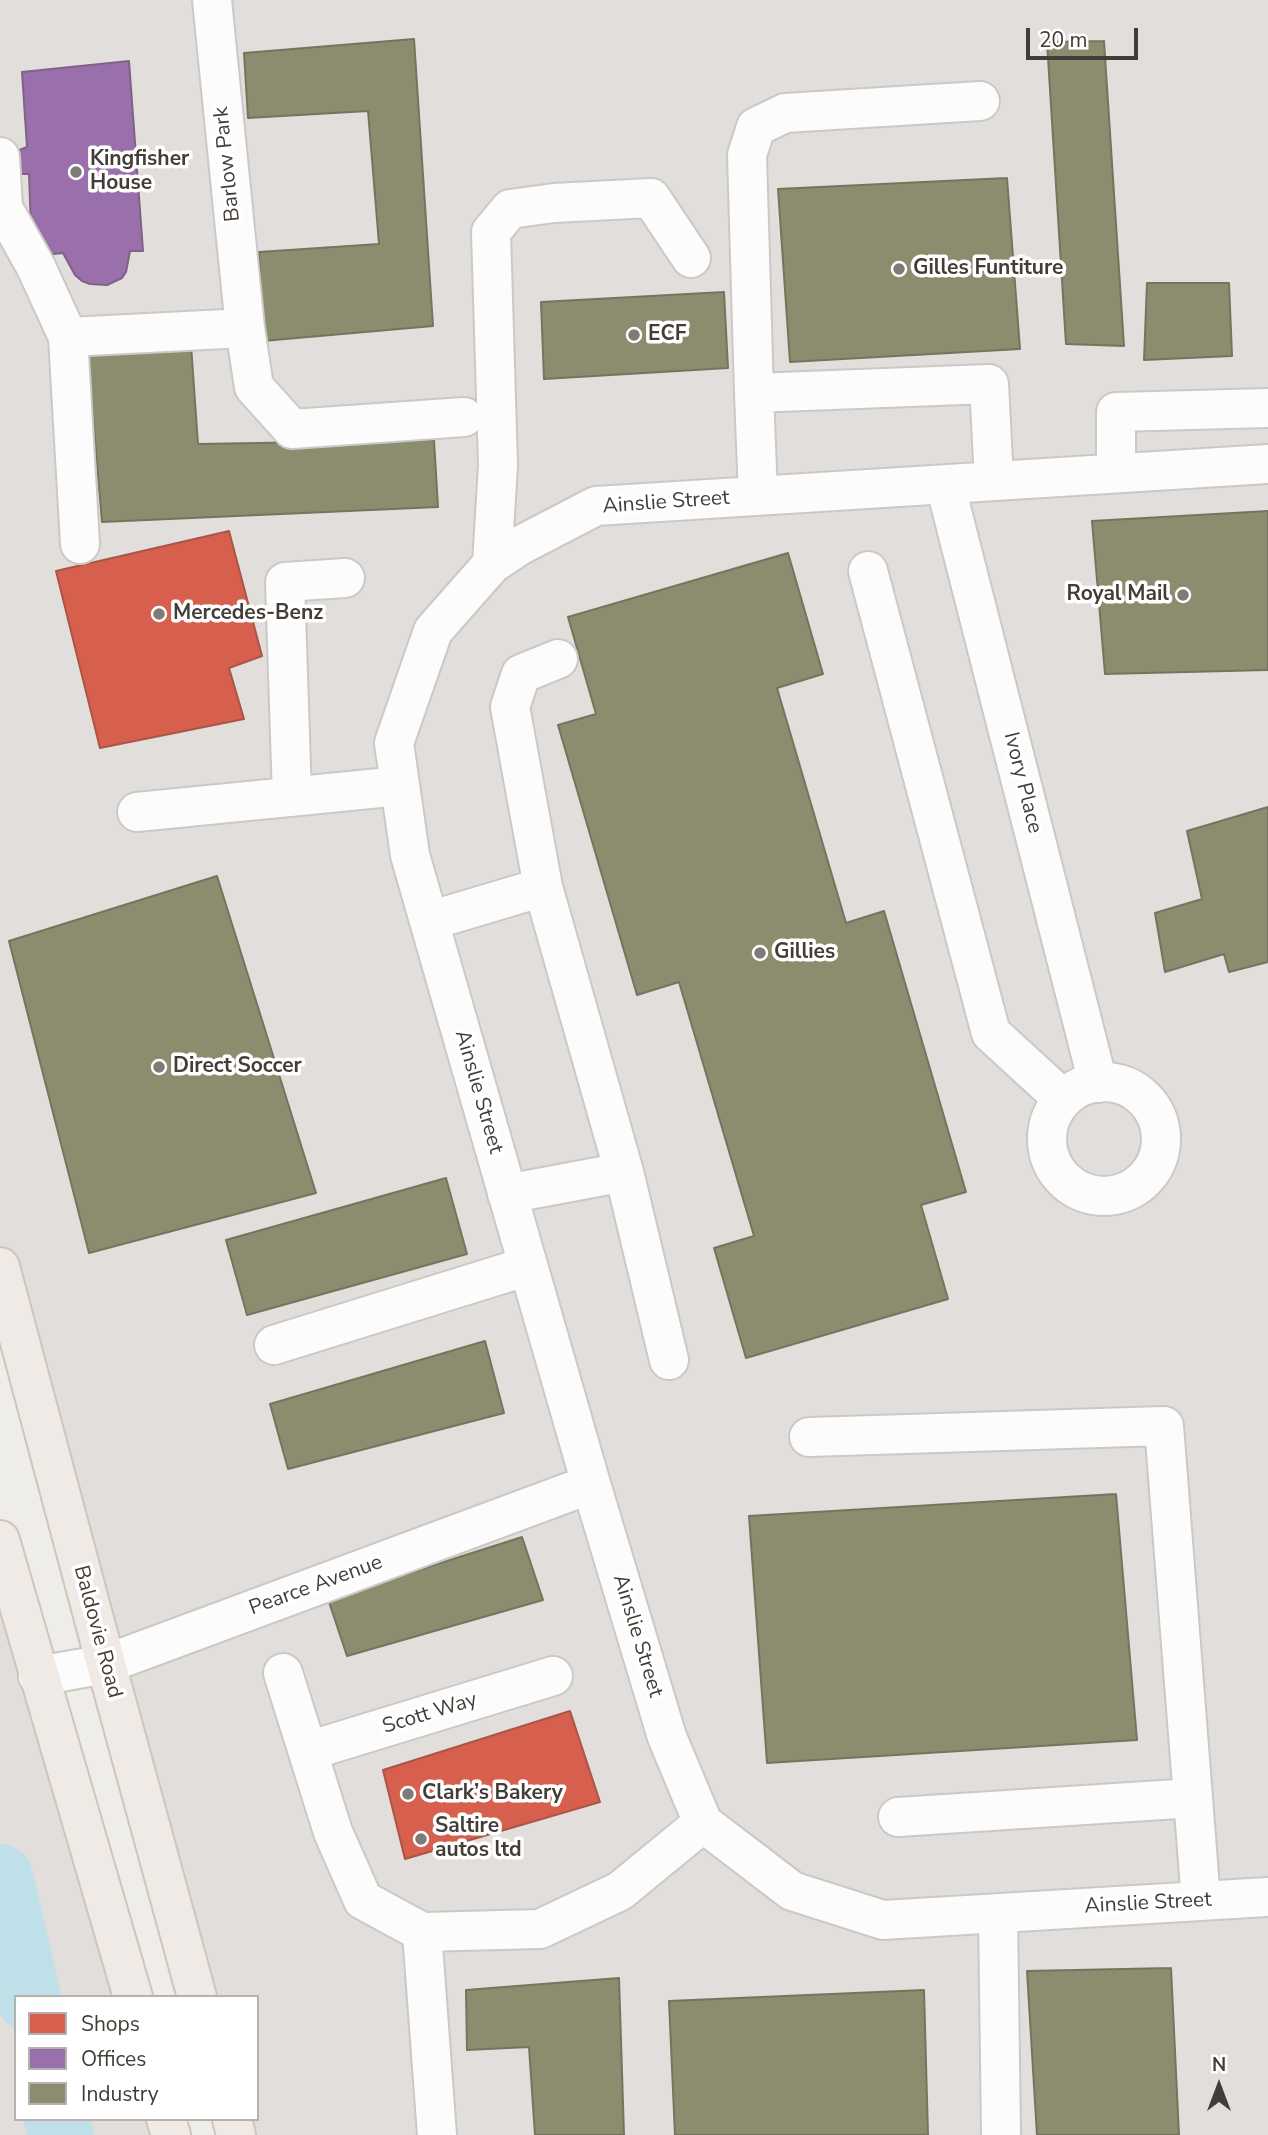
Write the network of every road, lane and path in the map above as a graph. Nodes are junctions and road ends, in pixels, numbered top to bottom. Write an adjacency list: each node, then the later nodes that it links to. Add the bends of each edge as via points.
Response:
1 (212, 0): 5 (street, Barlow Park)
2 (980, 101): 7 (street, via 785,113 756,127 747,155)
3 (0, 158): 6 (street, via 3,208)
4 (691, 258): 16 (street, via 651,198 510,209 491,232 498,465)
5 (245, 328): 6 (street); 9 (street, Barlow Park, via 254,387 292,429)
6 (68, 337): 15 (street)
7 (754, 393): 12 (street, via 989,384); 14 (street)
8 (1268, 408): 11 (street, via 1116,412)
9 (464, 417)
10 (1268, 464): 11 (street, Ainslie Street)
11 (1116, 473): 12 (street, Ainslie Street)
12 (993, 481): 13 (street, Ainslie Street)
13 (945, 484): 14 (street, Ainslie Street); 25 (street, Ivory Place)
14 (758, 496): 16 (street, Ainslie Street, via 596,506)
15 (80, 544)
16 (492, 564): 20 (street, Ainslie Street, via 433,631 394,743)
17 (868, 571): 26 (street, via 991,1033)
18 (345, 578): 21 (street, via 285,582)
19 (558, 659): 23 (street, via 521,674 510,707)
20 (400, 786): 21 (street); 24 (street, Ainslie Street, via 410,855)
21 (292, 797): 22 (street)
22 (138, 812)
23 (543, 887): 24 (street); 27 (street)
24 (429, 921): 28 (street, Ainslie Street)
25 (1098, 1083): 26 (street); 26 (street, via 1132,1089 1147,1101 1160,1125 1159,1157 1135,1188 1117,1195 1093,1195 1065,1182 1053,1166 1047,1132)
26 (1063, 1099)
27 (624, 1172): 28 (street); 32 (street)
28 (507, 1194): 29 (street, Ainslie Street)
29 (528, 1266): 31 (street); 34 (street, Ainslie Street)
30 (0, 1267): 36 (main road, Baldovie Road)
31 (274, 1345)
32 (669, 1360)
33 (809, 1437): 41 (street, via 1164,1426)
34 (591, 1484): 36 (street, Pearce Avenue); 43 (street, Ainslie Street, via 667,1737)
35 (0, 1540): 38 (main road)
36 (106, 1664): 38 (street, Pearce Avenue); 49 (main road, Baldovie Road)
37 (283, 1673): 40 (street)
38 (38, 1676): 48 (main road)
39 (553, 1676): 40 (street, Scott Way)
40 (308, 1751): 47 (street, via 333,1832 363,1900)
41 (1193, 1798): 42 (street); 45 (street)
42 (898, 1817)
43 (703, 1823): 46 (street, Ainslie Street, via 792,1891 883,1920); 47 (street, via 620,1891 540,1929)
44 (1268, 1897): 45 (street, Ainslie Street)
45 (1202, 1901): 46 (street, Ainslie Street)
46 (998, 1913): 51 (street)
47 (422, 1932): 50 (street)
48 (132, 1995)
49 (196, 1995)
50 (437, 2135)
51 (1000, 2135)

